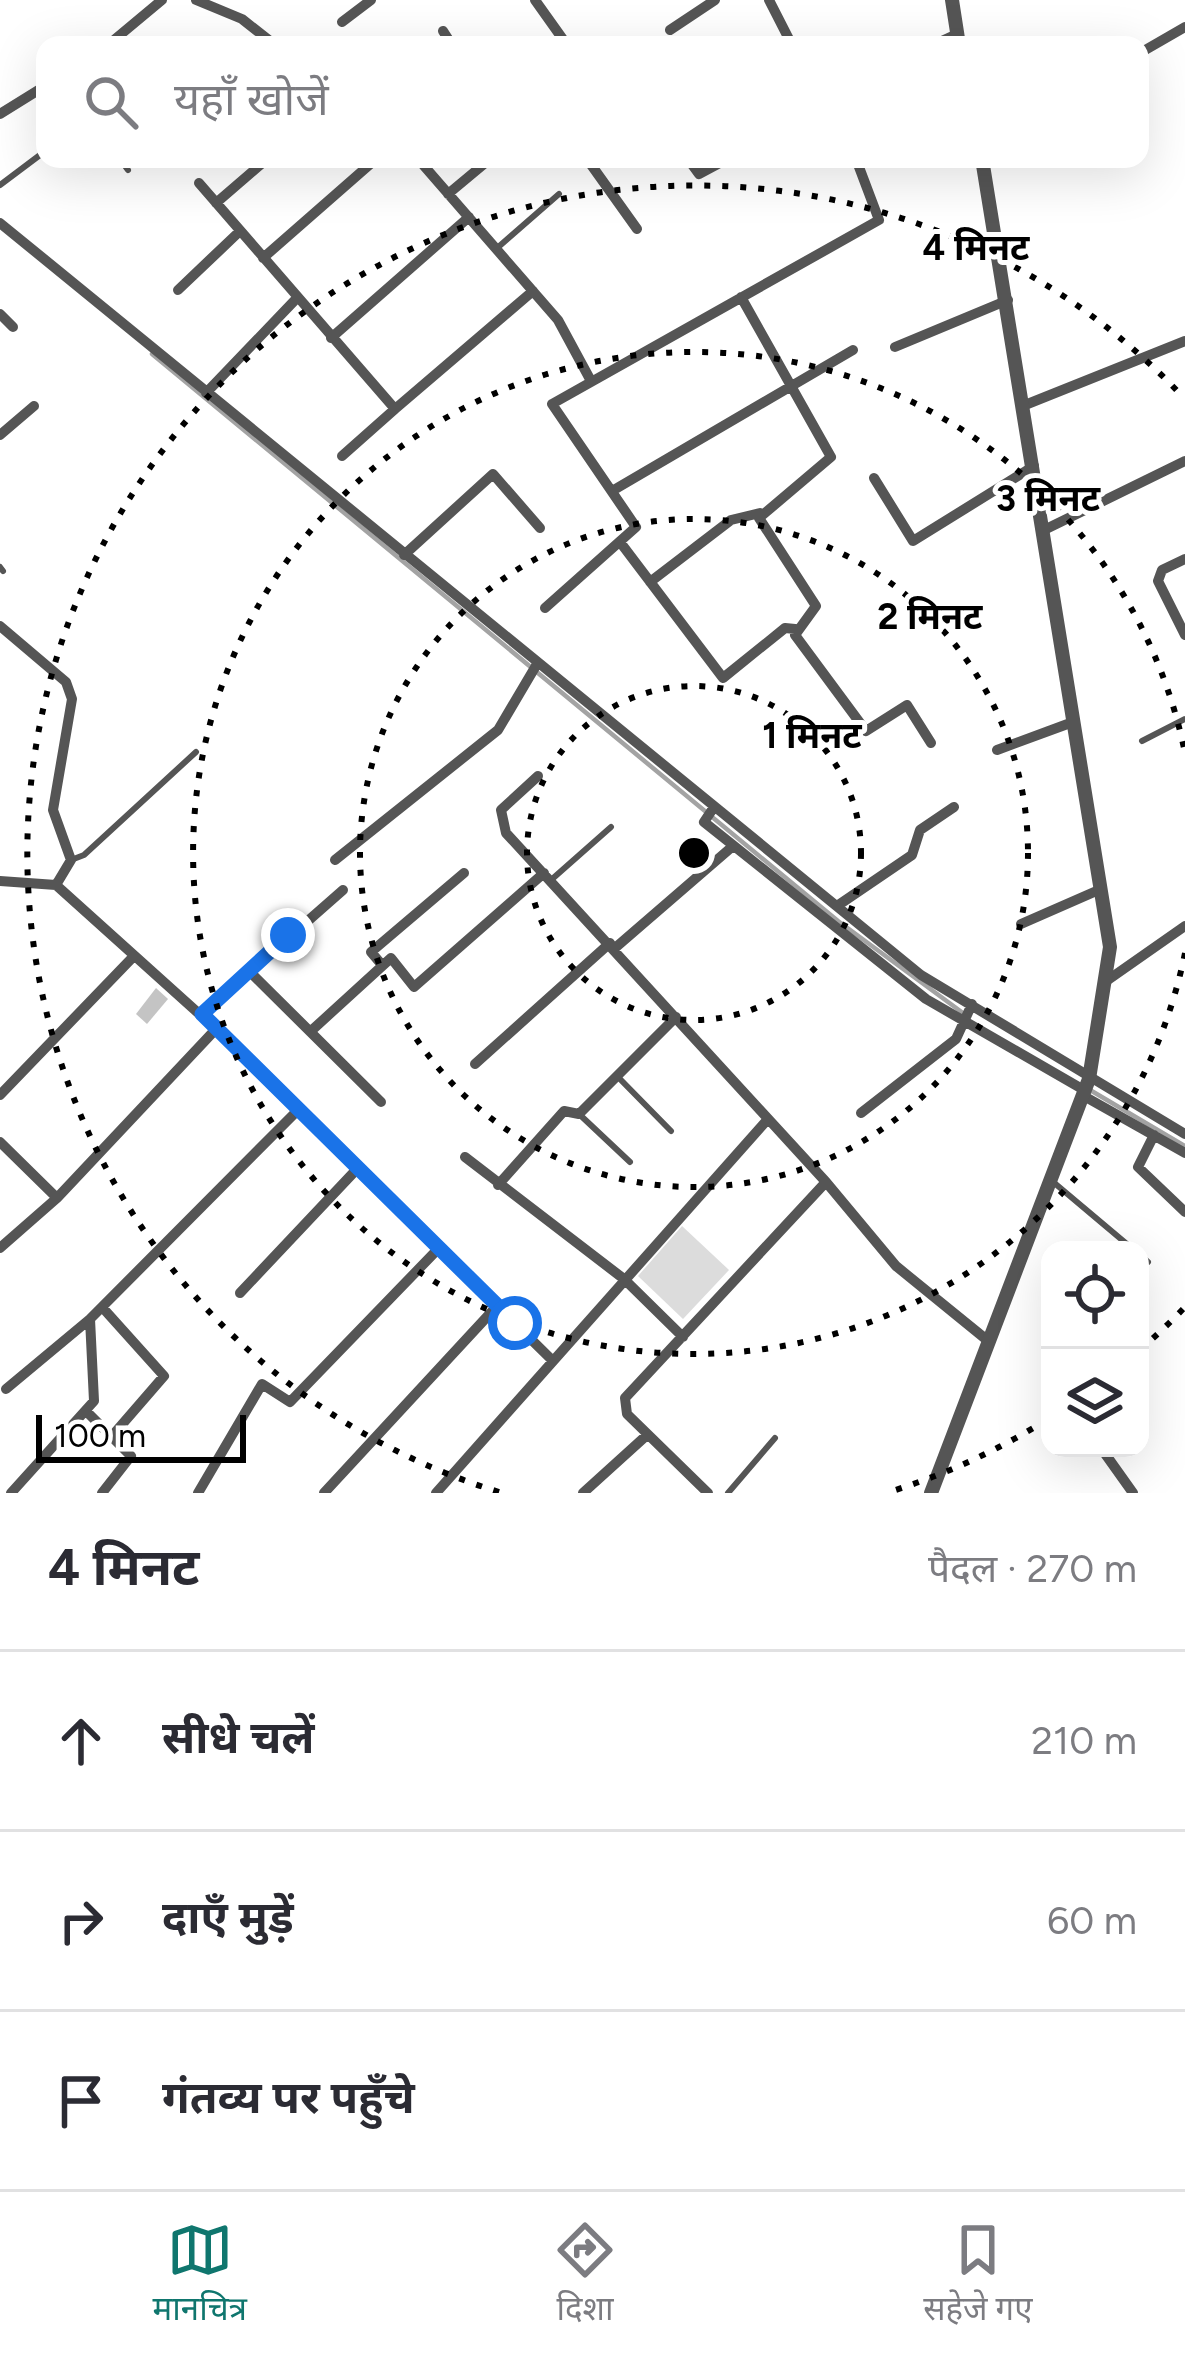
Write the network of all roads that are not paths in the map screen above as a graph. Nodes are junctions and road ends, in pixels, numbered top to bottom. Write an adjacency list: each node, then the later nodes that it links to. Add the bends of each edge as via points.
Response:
1 (162, 0): 12 (street)
2 (196, 0): 13 (street)
3 (371, 0): 8 (street)
4 (535, 0): 15 (street)
5 (715, 0): 10 (street)
6 (770, 0): 16 (street)
7 (953, 0): 17 (street)
8 (342, 22)
9 (1185, 26): 18 (street)
10 (670, 30)
11 (442, 32): 14 (street)
12 (118, 36)
13 (264, 36)
14 (445, 36)
15 (561, 36)
16 (788, 36)
17 (958, 36)
18 (1149, 47)
19 (36, 92): 20 (street)
20 (0, 114)
21 (36, 158): 30 (lane)
22 (257, 168): 33 (street)
23 (366, 168): 39 (street)
24 (426, 168): 31 (street)
25 (479, 168): 31 (street)
26 (593, 168): 36 (street)
27 (860, 168): 42 (street, via 882,218)
28 (984, 168): 44 (street)
29 (199, 183): 33 (street)
30 (0, 185)
31 (448, 194): 34 (street)
32 (559, 194): 38 (lane)
33 (217, 202): 37 (street)
34 (469, 217): 38 (street); 47 (street)
35 (0, 224): 53 (street)
36 (637, 229)
37 (240, 231): 39 (street); 40 (street)
38 (496, 249): 41 (street)
39 (263, 258): 43 (street)
40 (178, 290)
41 (533, 291): 51 (street); 56 (street)
42 (741, 297): 51 (street); 52 (street)
43 (297, 298): 47 (street); 53 (street)
44 (1008, 300): 49 (street); 55 (street)
45 (0, 314): 46 (street)
46 (14, 327)
47 (331, 338): 56 (street)
48 (1185, 341): 55 (street)
49 (895, 347)
50 (853, 350): 52 (street)
51 (591, 381): 62 (street, via 552,404)
52 (791, 386): 62 (street); 63 (street, via 831,457)
53 (206, 393): 67 (street)
54 (34, 406): 57 (street)
55 (1025, 406): 60 (street)
56 (395, 409): 58 (street)
57 (0, 435)
58 (342, 455)
59 (1185, 461): 65 (street)
60 (1034, 466): 61 (street, via 914,541); 65 (street)
61 (874, 478)
62 (612, 491): 66 (street, via 636,527)
63 (760, 513): 69 (street, via 731,520); 72 (street, via 816,606)
64 (540, 528): 67 (street, via 493,474)
65 (1044, 530): 76 (street)
66 (620, 542): 69 (street); 70 (street)
67 (404, 555): 74 (street)
68 (1185, 559): 73 (street, via 1162,570 1158,581)
69 (650, 582): 72 (street, via 723,677 785,628)
70 (545, 608)
71 (0, 626): 86 (street, via 66,682 72,699 53,810)
72 (796, 629): 78 (street, via 866,731 908,705)
73 (1185, 635)
74 (533, 668): 83 (street); 87 (street, via 498,730)
75 (1185, 718): 77 (lane)
76 (1073, 722): 79 (street); 92 (street)
77 (1142, 741)
78 (932, 743)
79 (997, 750)
80 (196, 752): 86 (lane)
81 (538, 776): 89 (street, via 501,809 500,823)
82 (954, 807): 94 (street, via 920,830 912,855)
83 (710, 812): 85 (street); 94 (street)
84 (611, 827): 89 (lane)
85 (733, 846): 97 (street); 102 (street)
86 (71, 860): 91 (street)
87 (335, 860)
88 (464, 873): 99 (street, via 371,952)
89 (548, 877): 97 (street); 99 (street, via 414,987 391,958)
90 (0, 881): 91 (street)
91 (56, 885): 98 (street)
92 (1101, 889): 95 (street); 101 (street, via 1110,947)
93 (343, 890): 100 (street)
94 (837, 906): 102 (street)
95 (1022, 924)
96 (1185, 926): 101 (street)
97 (613, 945): 104 (street); 107 (street)
98 (133, 957): 103 (street); 110 (street)
99 (382, 965): 106 (street)
100 (248, 970): 103 (street); 106 (street)
101 (1105, 982): 109 (street)
102 (968, 1013): 109 (street); 109 (street); 113 (street, via 956,1039)
103 (202, 1014): 105 (street)
104 (676, 1017): 108 (street); 115 (street)
105 (216, 1029): 112 (street); 127 (street)
106 (311, 1031): 111 (street)
107 (475, 1064)
108 (617, 1076): 114 (street); 116 (lane)
109 (1086, 1085): 117 (street); 118 (street); 124 (street)
110 (0, 1095)
111 (381, 1102)
112 (297, 1111): 123 (street); 135 (street)
113 (861, 1113)
114 (579, 1114): 122 (lane); 126 (street, via 564,1111)
115 (768, 1119): 125 (street); 132 (street)
116 (670, 1131)
117 (1185, 1133)
118 (1154, 1135): 120 (street); 128 (street, via 1138,1167)
119 (0, 1142): 127 (street)
120 (1185, 1153)
121 (465, 1157): 126 (street)
122 (629, 1162)
123 (356, 1171): 131 (street); 133 (street)
124 (1050, 1179): 129 (lane); 138 (street)
125 (826, 1182): 137 (street); 138 (street, via 896,1266)
126 (498, 1185): 132 (street)
127 (57, 1198): 130 (street)
128 (1185, 1212)
129 (1123, 1241)
130 (0, 1248)
131 (438, 1249): 134 (street); 148 (street, via 290,1402 262,1384)
132 (624, 1279): 137 (street); 139 (street)
133 (240, 1293)
134 (497, 1306): 139 (street); 149 (street)
135 (102, 1307): 136 (street); 143 (street, via 164,1376)
136 (90, 1319): 140 (street); 141 (street, via 95,1394)
137 (683, 1336): 142 (street, via 625,1398 627,1414)
138 (987, 1340): 154 (street)
139 (551, 1359): 150 (street)
140 (6, 1389)
141 (87, 1412): 143 (street); 146 (street)
142 (646, 1435): 151 (street); 152 (street)
143 (112, 1436): 147 (street, via 130,1461)
144 (775, 1438): 153 (lane)
145 (1107, 1457): 155 (street)
146 (10, 1493)
147 (102, 1493)
148 (198, 1493)
149 (324, 1493)
150 (436, 1493)
151 (583, 1493)
152 (708, 1493)
153 (728, 1493)
154 (931, 1493)
155 (1133, 1493)

